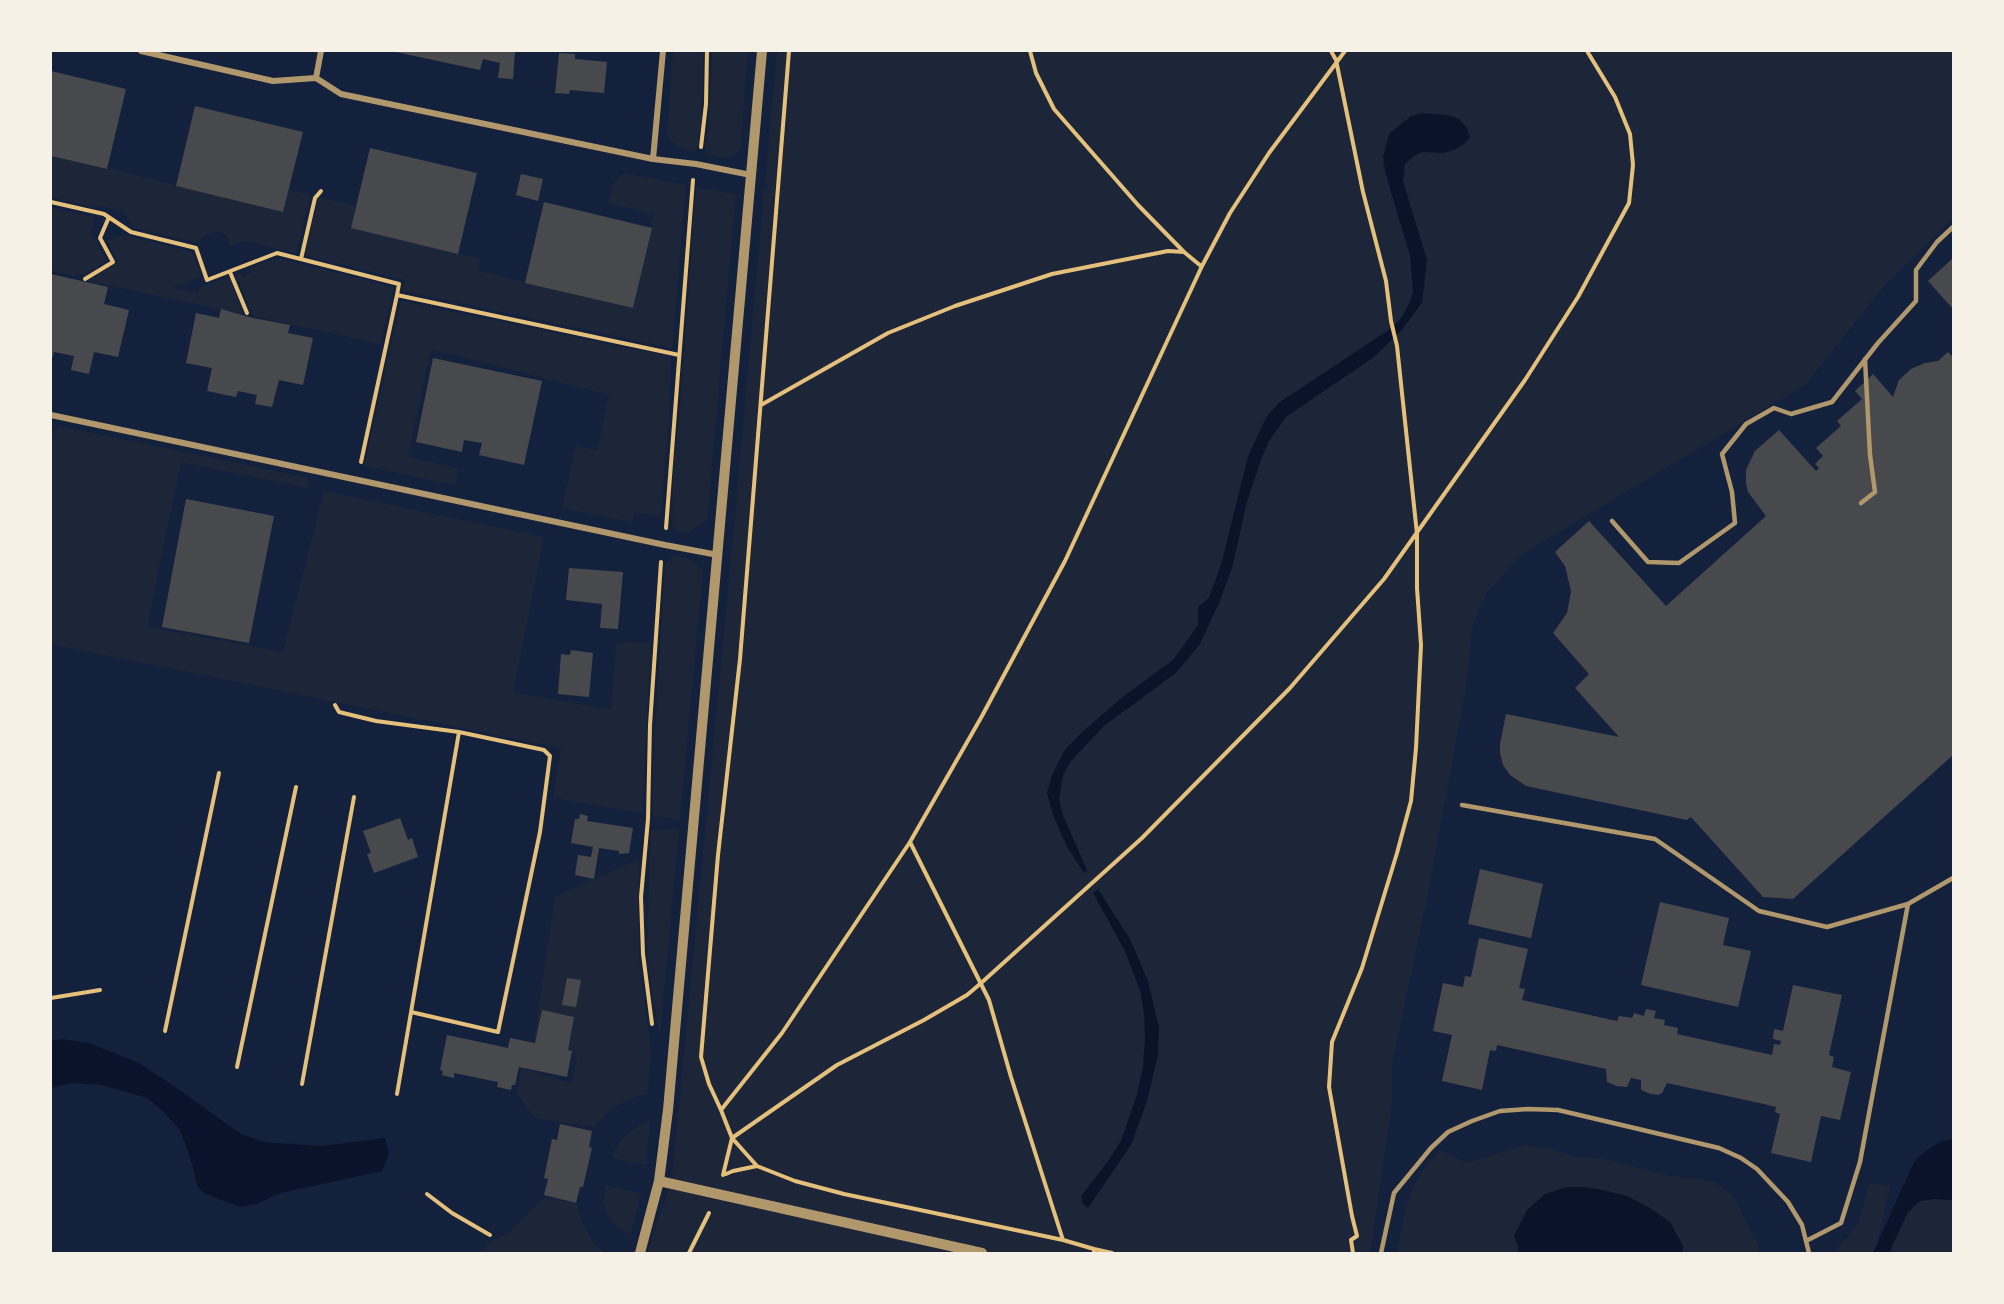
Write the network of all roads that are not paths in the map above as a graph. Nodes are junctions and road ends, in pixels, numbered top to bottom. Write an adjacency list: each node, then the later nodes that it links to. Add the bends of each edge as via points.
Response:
1 (141, 51): 5 (street, via 273,81)
2 (321, 51): 5 (street)
3 (663, 51): 6 (street)
4 (762, 51): 7 (street)
5 (316, 78): 6 (street, via 341,94)
6 (653, 159): 7 (street)
7 (751, 175): 13 (street)
8 (1953, 227): 9 (lane, via 1916,270 1916,301)
9 (1865, 359): 11 (lane, via 1875,492); 12 (lane, via 1832,402 1791,414 1774,408 1746,424 1722,454 1735,523 1679,563 1648,562)
10 (51, 415): 13 (street)
11 (1861, 502)
12 (1612, 521)
13 (718, 555): 17 (street)
14 (1462, 805): 16 (lane, via 1655,839 1759,911 1827,927)
15 (1953, 878): 16 (lane)
16 (1908, 904): 18 (lane, via 1860,1162 1840,1223)
17 (659, 1181): 19 (street); 20 (street)
18 (1806, 1241): 21 (lane, via 1802,1225 1788,1202 1741,1158 1719,1148 1558,1110 1528,1108 1500,1111 1448,1132 1431,1148 1394,1193); 22 (lane)
19 (640, 1253)
20 (982, 1253)
21 (1382, 1253)
22 (1809, 1253)

